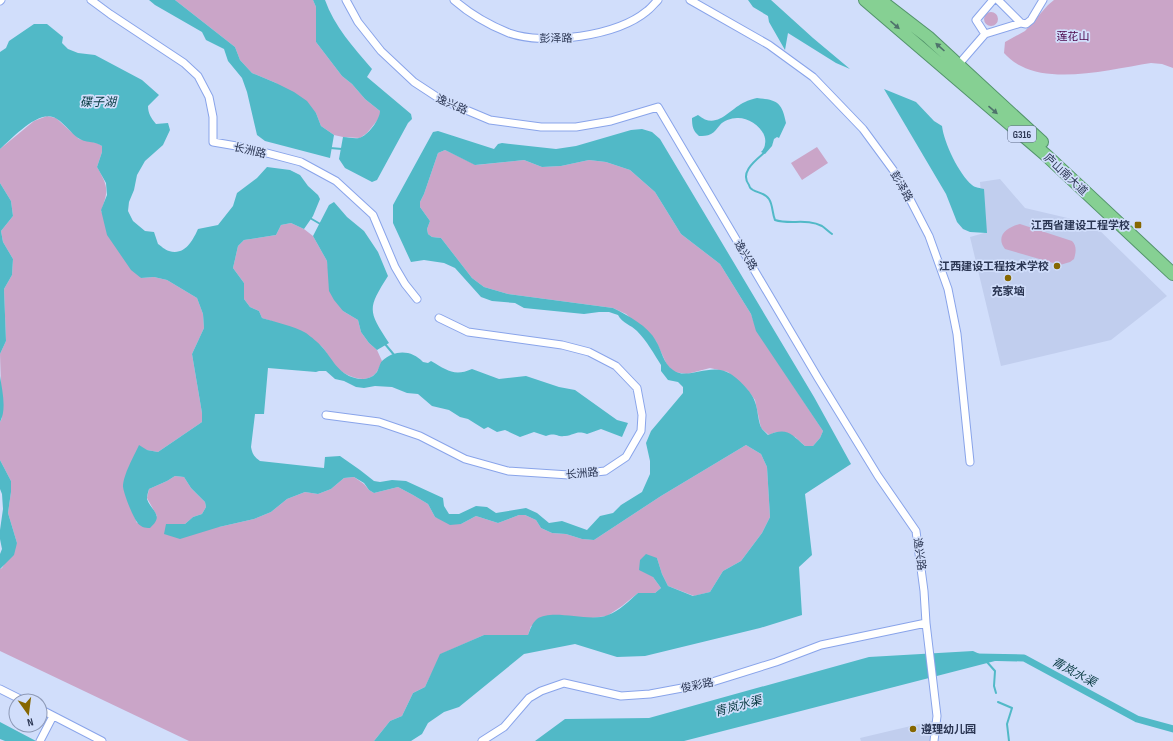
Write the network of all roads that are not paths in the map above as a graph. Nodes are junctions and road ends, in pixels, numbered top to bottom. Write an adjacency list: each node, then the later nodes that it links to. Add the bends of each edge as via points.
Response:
1 (91, 0): 16 (street, 长洲路, via 184,63 198,76 209,97 213,117 213,142 301,162 328,176 347,190 373,215 395,267)
2 (346, 0): 20 (street, 逸兴路, via 358,22 381,51 414,82 440,99 490,120 576,127 611,121 658,107 818,378 878,476 916,531)
3 (454, 0): 4 (street, 彭泽路, via 481,20 510,33 538,39 572,38 604,31 646,12)
4 (658, 0)
5 (690, 0): 19 (street, 彭泽路, via 770,45 813,77 863,129 899,178 929,236 948,289 957,334)
6 (865, 0): 15 (highway, 庐山南大道 / G316, one-way to 15, via 1047,156)
7 (880, 0): 13 (highway, 庐山南大道 / G316, one-way to 7)
8 (993, 0): 12 (street, via 976,20)
9 (998, 0): 11 (street)
10 (1043, 0): 11 (street, via 1031,20 1026,24)
11 (1021, 23): 12 (street)
12 (985, 34): 13 (street)
13 (959, 64): 14 (highway, 庐山南大道 / G316)
14 (1173, 265)
15 (1173, 274)
16 (417, 299)
17 (439, 318): 18 (street, 长洲路, via 468,332 562,345 589,352 616,366 637,388 642,415 641,431 626,456 605,471 569,476 508,471 465,459 420,436 379,422)
18 (326, 415)
19 (970, 462)
20 (926, 623): 25 (street, 俊彩路, via 821,645 709,683 650,694 621,696 564,684 541,691 529,698 504,727); 26 (street, 逸兴路, via 937,716)
21 (48, 713): 22 (street)
22 (53, 716): 23 (street); 24 (street)
23 (40, 741)
24 (102, 741)
25 (482, 741)
26 (934, 741)

